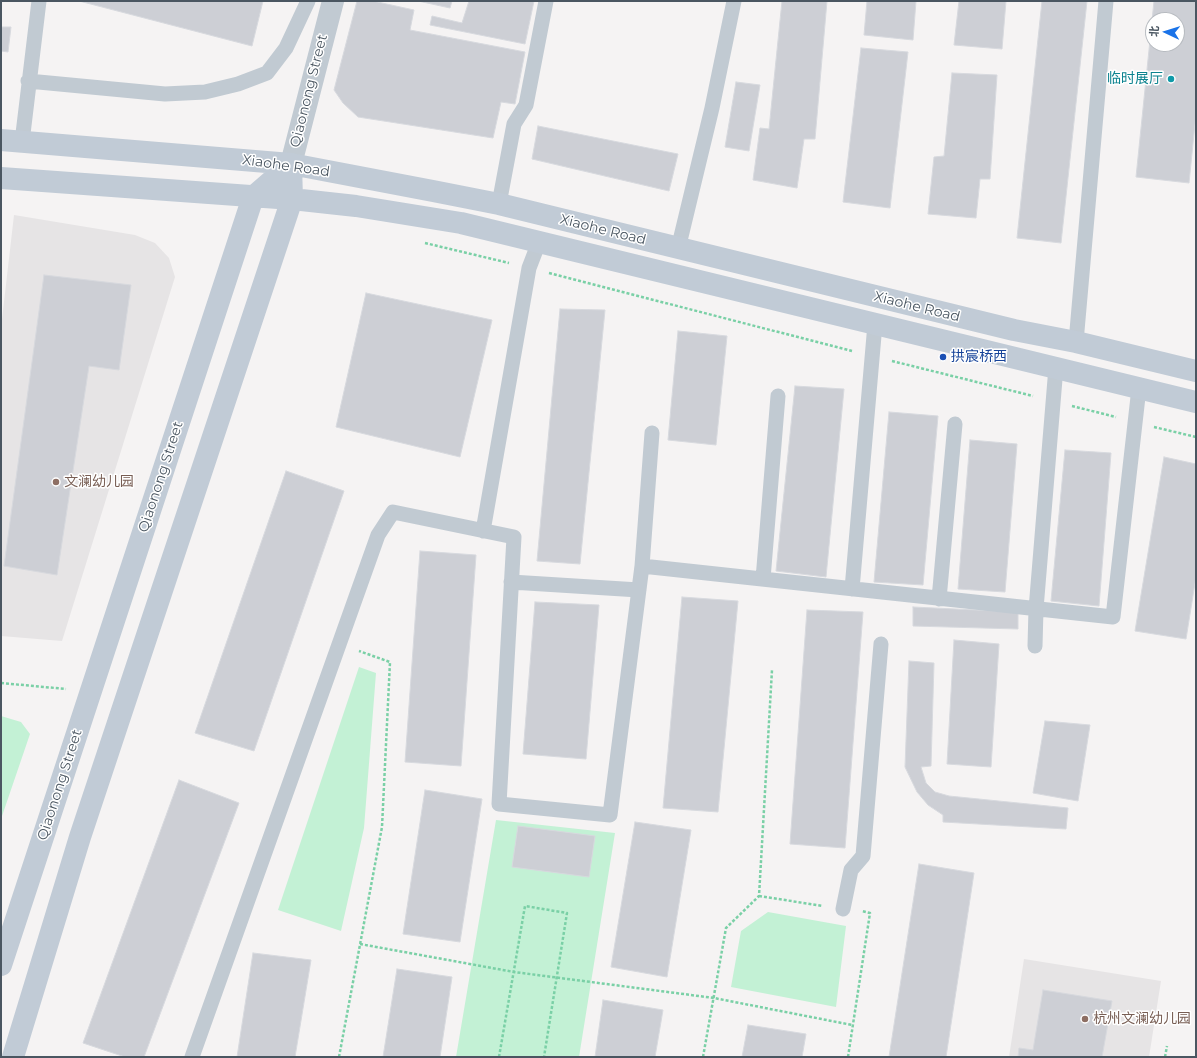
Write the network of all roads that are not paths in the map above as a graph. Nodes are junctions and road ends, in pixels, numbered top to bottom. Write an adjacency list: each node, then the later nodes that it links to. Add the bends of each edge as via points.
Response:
1 (39, 1): 7 (lane)
2 (308, 1): 7 (lane, via 286,48 267,73 238,84 205,92 165,94)
3 (333, 1): 9 (street, Qiaonong Street)
4 (546, 1): 13 (lane, via 526,104 514,124)
5 (734, 1): 15 (lane, via 712,108)
6 (1106, 1): 17 (lane)
7 (28, 81): 8 (lane)
8 (11, 141): 9 (main road, Xiaohe Road)
9 (291, 164): 11 (main road, Qiaonong Street); 12 (main road); 13 (main road, Xiaohe Road)
10 (1, 178): 11 (main road, Xiaohe Road)
11 (252, 197): 12 (main road, Xiaohe Road); 36 (main road, Qiaonong Street)
12 (292, 199): 14 (main road, Xiaohe Road, via 356,206 461,223); 37 (main road, via 80,837)
13 (499, 204): 15 (main road, Xiaohe Road)
14 (539, 242): 16 (main road, Xiaohe Road); 25 (lane, via 529,268)
15 (678, 249): 17 (main road, Xiaohe Road, via 1014,330)
16 (875, 324): 18 (main road, Xiaohe Road); 29 (lane)
17 (1076, 342): 19 (main road, Xiaohe Road)
18 (1056, 367): 20 (main road, Xiaohe Road); 32 (lane)
19 (1196, 371)
20 (1139, 388): 22 (main road, Xiaohe Road); 32 (lane, via 1113,617)
21 (778, 396): 27 (lane)
22 (1196, 402)
23 (955, 424): 31 (lane)
24 (652, 433): 26 (lane)
25 (483, 531): 28 (lane, via 514,537); 38 (lane, via 393,512 378,536)
26 (642, 566): 27 (lane); 30 (lane)
27 (763, 579): 29 (lane)
28 (511, 582): 30 (lane); 30 (lane, via 499,804 610,815)
29 (852, 589): 31 (lane)
30 (639, 590)
31 (939, 599): 32 (lane)
32 (1036, 609): 34 (lane)
33 (881, 644): 35 (lane, via 863,856 851,870)
34 (1035, 646)
35 (843, 909)
36 (1, 964)
37 (13, 1057)
38 (192, 1057)

